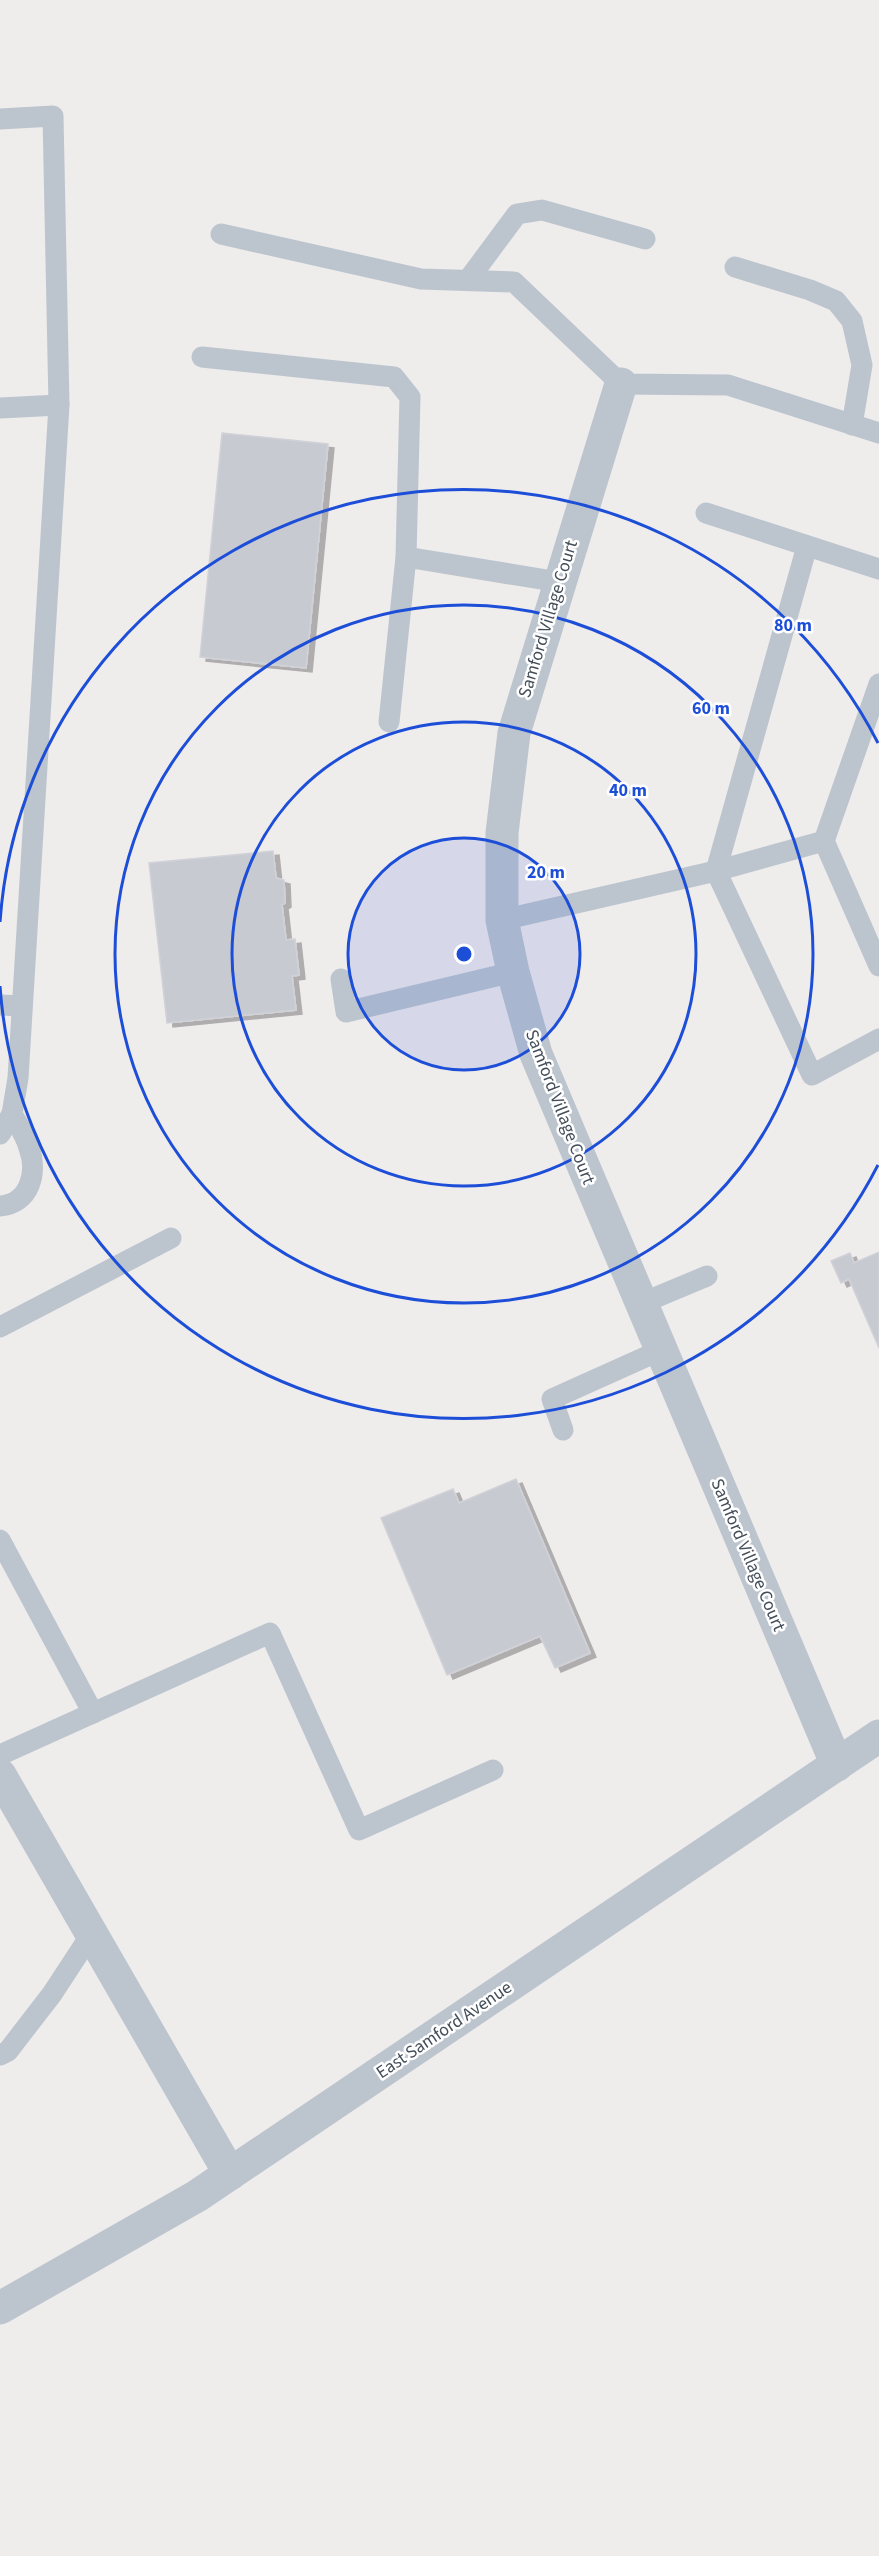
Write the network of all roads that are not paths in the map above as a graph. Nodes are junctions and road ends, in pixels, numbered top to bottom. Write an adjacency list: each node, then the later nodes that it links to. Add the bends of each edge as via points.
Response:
1 (0, 119): 8 (lane, via 53,116)
2 (221, 234): 5 (lane, via 421,279)
3 (645, 239): 5 (lane, via 542,210 518,214)
4 (735, 267): 10 (lane, via 836,301 852,321 862,365)
5 (468, 280): 7 (lane, via 514,282)
6 (202, 357): 14 (lane, via 394,377 410,397)
7 (621, 384): 10 (lane, via 728,385); 16 (street, Samford Village Court)
8 (59, 405): 9 (lane); 26 (lane)
9 (0, 408)
10 (852, 425): 11 (lane)
11 (879, 433)
12 (706, 513): 13 (lane)
13 (807, 546): 15 (lane); 20 (lane)
14 (406, 557): 16 (lane); 18 (lane)
15 (879, 569)
16 (559, 582): 21 (street, Samford Village Court, via 514,733 502,833)
17 (879, 684): 19 (lane)
18 (389, 722)
19 (825, 842): 20 (lane); 22 (lane)
20 (717, 871): 21 (lane); 27 (lane, via 812,1076)
21 (502, 920): 23 (street, Samford Village Court)
22 (879, 966)
23 (513, 972): 24 (lane, via 346,1012); 33 (street, Samford Village Court, via 536,1053)
24 (342, 980)
25 (0, 1005): 26 (lane)
26 (22, 1006): 28 (lane)
27 (879, 1039)
28 (12, 1114): 29 (lane); 30 (lane, via 29,1147 33,1165 24,1196)
29 (0, 1134)
30 (0, 1206)
31 (171, 1238): 34 (lane)
32 (707, 1276): 33 (lane)
33 (640, 1304): 35 (street, Samford Village Court)
34 (0, 1327)
35 (662, 1350): 36 (lane, via 552,1399); 41 (street, Samford Village Court)
36 (563, 1430)
37 (0, 1540): 38 (lane)
38 (93, 1713): 40 (lane); 42 (lane, via 270,1633 359,1830)
39 (879, 1736): 41 (street, East Samford Avenue)
40 (0, 1755)
41 (837, 1765): 46 (street, East Samford Avenue)
42 (493, 1770)
43 (0, 1775): 44 (street)
44 (90, 1936): 45 (lane, via 52,1994); 46 (street)
45 (3, 2050)
46 (230, 2174): 47 (street, East Samford Avenue)
47 (0, 2308)

